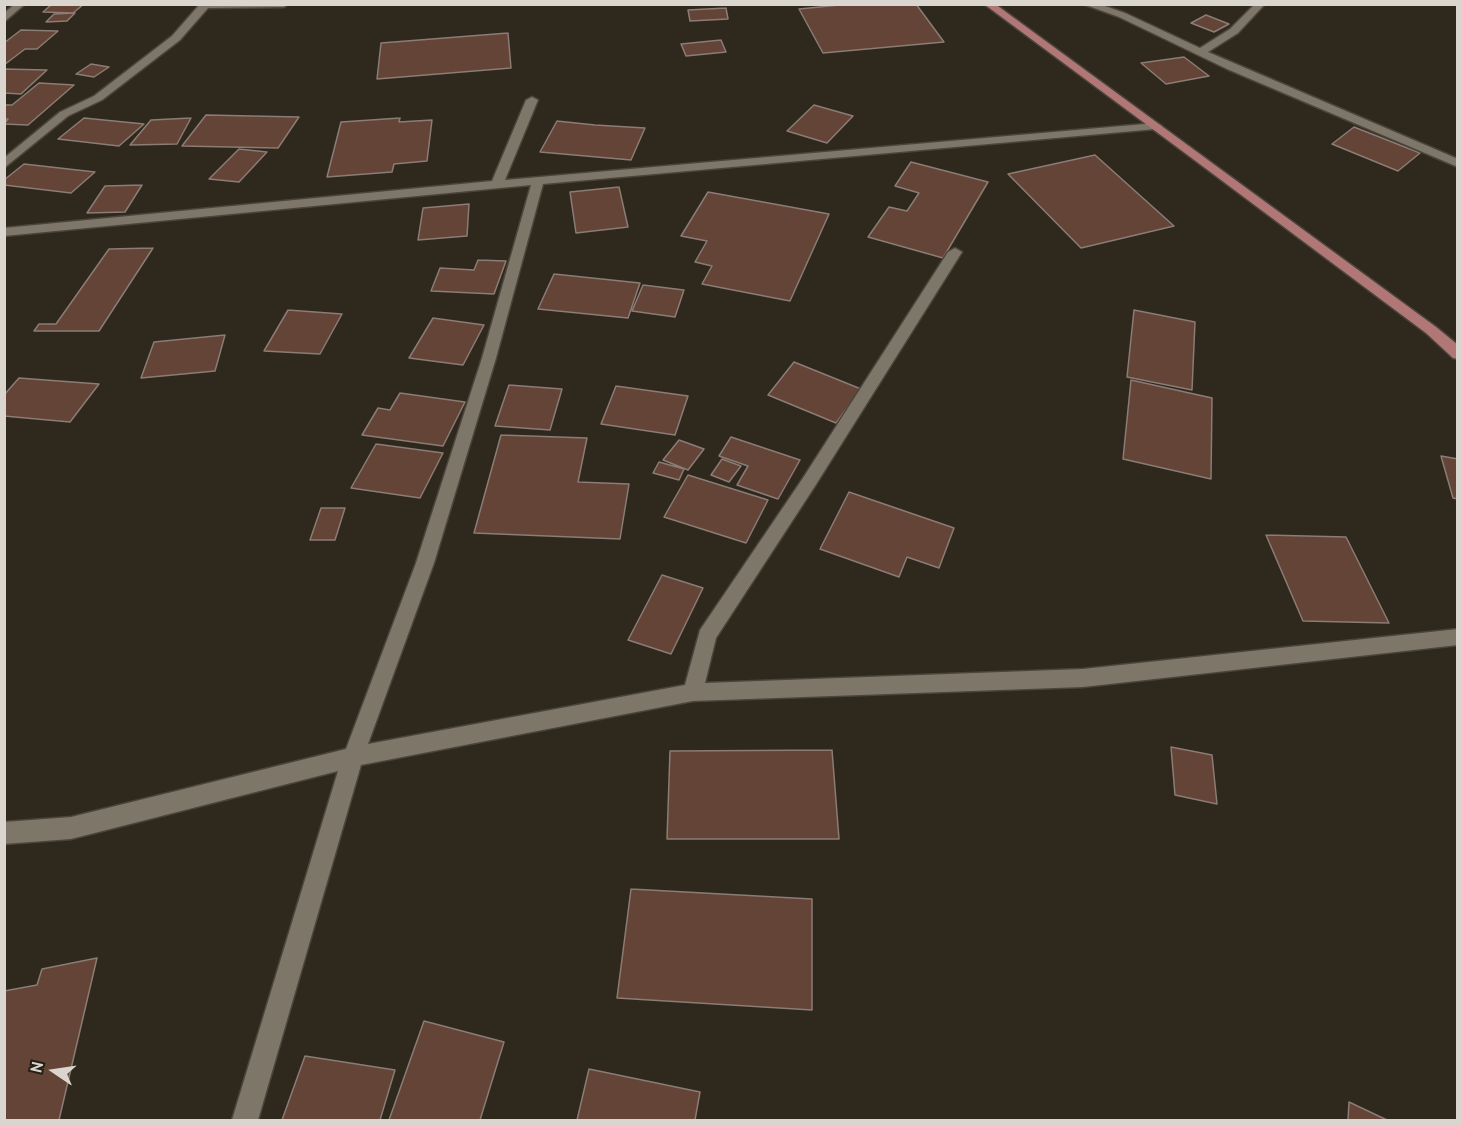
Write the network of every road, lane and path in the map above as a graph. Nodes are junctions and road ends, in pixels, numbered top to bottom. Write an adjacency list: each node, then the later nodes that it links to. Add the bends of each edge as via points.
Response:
1 (21, 4): 7 (street)
2 (284, 4): 6 (street)
3 (988, 4): 10 (main road)
4 (1087, 4): 8 (street, via 1122,15)
5 (1261, 4): 8 (street, via 1234,31)
6 (206, 5): 12 (street, via 176,38 98,98 64,114)
7 (4, 19)
8 (1201, 52): 11 (street)
9 (532, 100): 14 (street)
10 (1156, 126): 13 (street); 17 (main road)
11 (1458, 164)
12 (4, 165)
13 (538, 180): 14 (street); 20 (street, via 489,358 425,563)
14 (497, 184): 15 (street)
15 (4, 232)
16 (955, 252): 19 (street, via 707,636)
17 (1458, 354)
18 (1458, 638): 19 (street, via 1083,678)
19 (693, 692): 20 (street)
20 (353, 757): 21 (street, via 71,828); 22 (street)
21 (4, 832)
22 (245, 1120)

